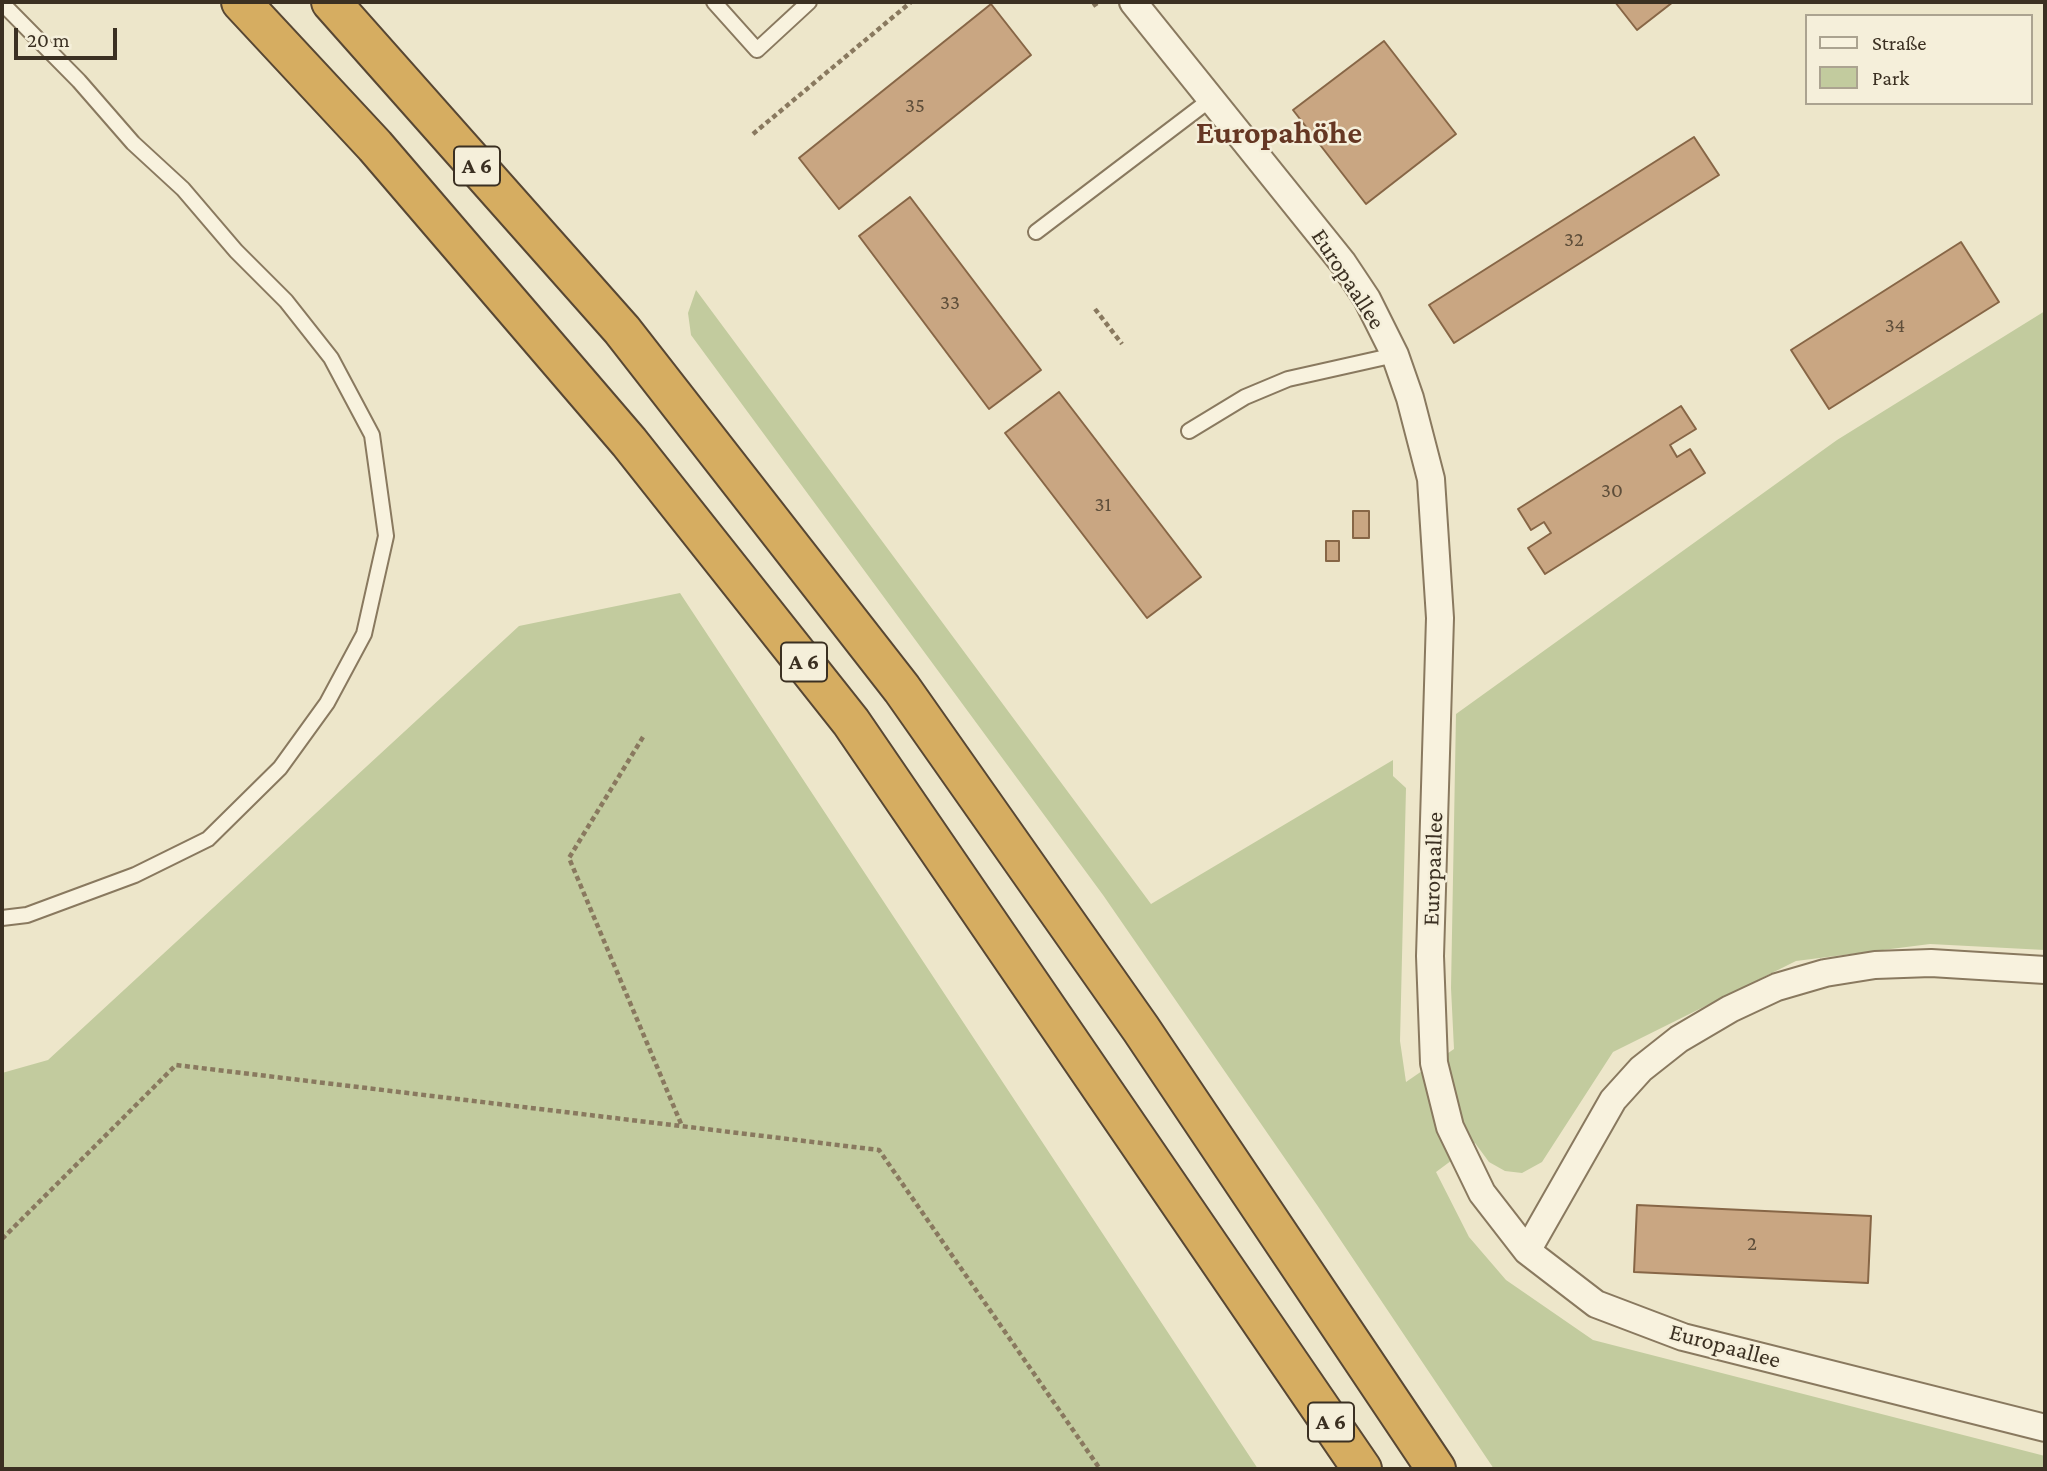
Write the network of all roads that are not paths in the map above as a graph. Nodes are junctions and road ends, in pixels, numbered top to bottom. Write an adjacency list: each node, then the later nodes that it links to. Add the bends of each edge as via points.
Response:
1 (241, 2): 15 (highway, A 6, via 375,146 629,442 851,722)
2 (331, 2): 16 (highway, A 6, via 622,330 902,689 1142,1029)
3 (714, 2): 4 (lane, via 757,50)
4 (809, 2)
5 (1133, 2): 7 (street, Europaallee)
6 (2, 3): 11 (lane, via 133,143 183,189 286,301 331,358 372,435 386,536 364,634 327,703 281,768 208,839 123,879 27,915)
7 (1212, 99): 8 (lane); 9 (street, Europaallee, via 1343,263)
8 (1036, 232)
9 (1395, 355): 10 (lane, via 1288,379 1245,397); 13 (street, Europaallee, via 1431,479 1440,618 1430,956 1434,1063 1450,1127 1482,1193)
10 (1189, 431)
11 (2, 918)
12 (2045, 970): 13 (street, via 1931,963 1875,965 1777,987 1730,1009 1660,1054 1613,1100)
13 (1527, 1251): 14 (street, Europaallee, via 1596,1304 1641,1323)
14 (2045, 1428)
15 (1362, 1469)
16 (1436, 1469)

